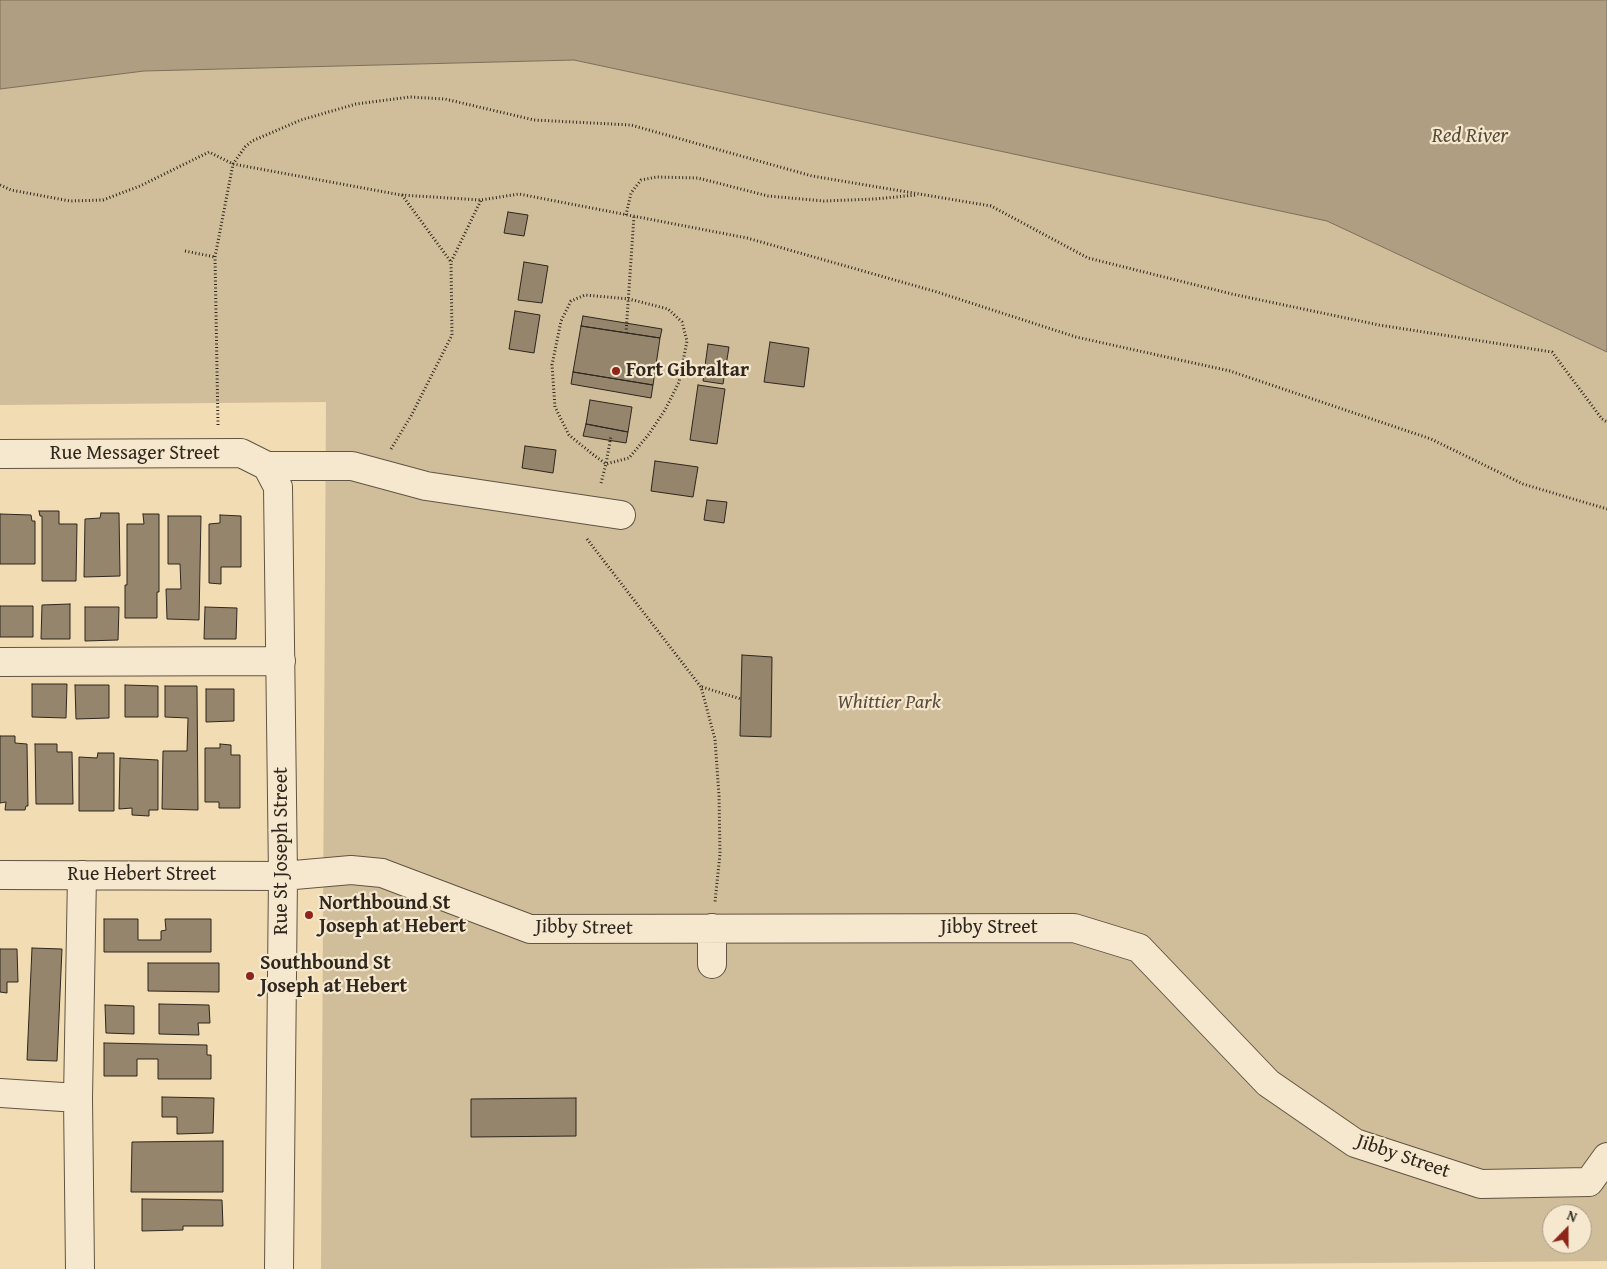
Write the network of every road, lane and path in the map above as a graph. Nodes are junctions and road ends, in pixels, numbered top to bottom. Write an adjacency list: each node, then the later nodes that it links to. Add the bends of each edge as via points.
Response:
1 (233, 164): 2 (path, via 209,152 140,186 103,200 70,201); 3 (path, via 252,141 301,120 356,104 427,98 445,99 534,120 631,125 812,176); 4 (path); 9 (path)
2 (0, 185)
3 (922, 194): 6 (path, via 824,201 768,196 698,178 657,177 641,180 631,193); 13 (path, via 991,206 1088,258 1232,294 1379,325 1552,352)
4 (401, 195): 5 (path); 10 (path)
5 (481, 200): 6 (path, via 519,194); 10 (path)
6 (626, 215): 7 (path)
7 (634, 216): 11 (path); 21 (path, via 748,238 937,292 1076,337 1230,371 1431,439 1523,484)
8 (184, 251): 9 (path)
9 (215, 256): 15 (path)
10 (451, 262): 19 (path, via 452,334 411,416)
11 (629, 299): 12 (path); 17 (path, via 668,309 682,322 687,341 679,382 650,434 629,458); 17 (path, via 585,295 571,301 561,320 552,365 555,407 569,435)
12 (626, 332)
13 (1607, 422)
14 (610, 436): 17 (path)
15 (218, 453): 16 (street, Rue Messager Street); 18 (street, Rue Messager Street, via 241,453)
16 (0, 454)
17 (606, 464): 22 (path)
18 (267, 466): 19 (street, via 352,466); 24 (street, Rue St Joseph Street, via 278,486)
19 (378, 471): 20 (street, via 426,486)
20 (561, 505): 22 (street); 26 (path)
21 (1607, 509)
22 (595, 510): 23 (street)
23 (621, 515)
24 (281, 661): 25 (street); 30 (street, Rue St Joseph Street)
25 (0, 662)
26 (701, 687): 27 (path); 31 (path, via 714,739 719,796 720,854)
27 (741, 699)
28 (0, 875): 29 (street, Rue Hebert Street)
29 (82, 875): 30 (street, Rue Hebert Street); 34 (street)
30 (283, 876): 31 (street, Jibby Street, via 351,870 382,873 530,929); 37 (street, Rue St Joseph Street)
31 (712, 928): 32 (street); 35 (street, Jibby Street, via 1074,928 1139,948 1268,1083 1355,1143 1481,1184 1589,1182)
32 (712, 964)
33 (0, 1093): 34 (street)
34 (78, 1098): 36 (street)
35 (1607, 1157)
36 (80, 1269)
37 (279, 1269)

